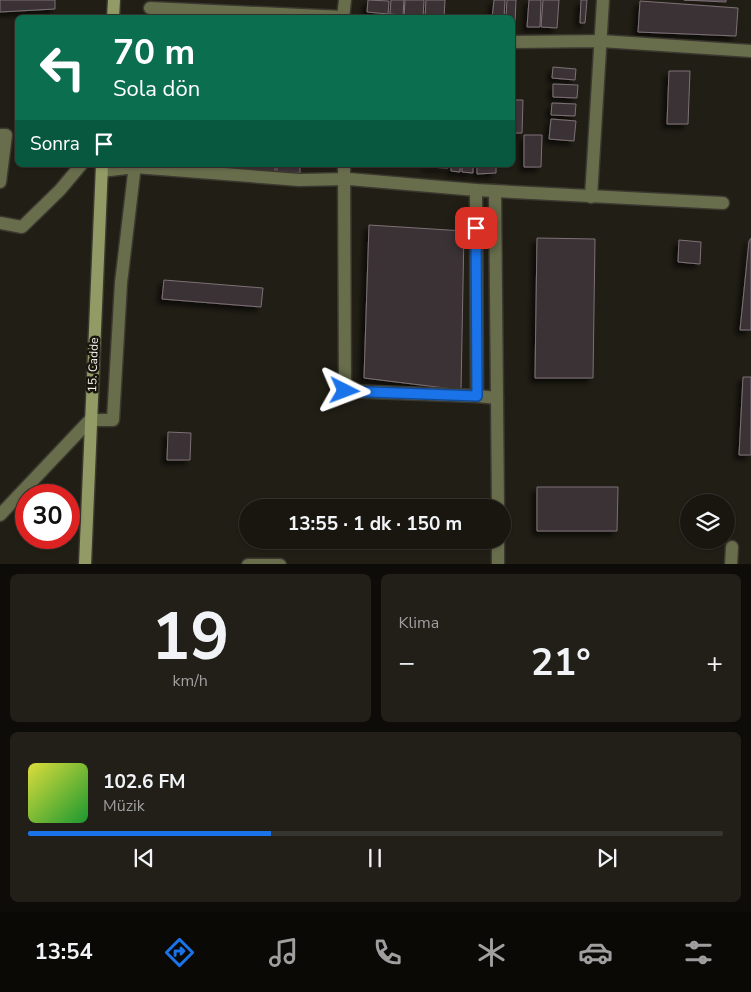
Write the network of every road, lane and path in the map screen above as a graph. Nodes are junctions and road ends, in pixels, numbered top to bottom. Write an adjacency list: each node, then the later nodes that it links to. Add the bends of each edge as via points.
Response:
1 (114, 0): 5 (main road)
2 (345, 0): 7 (street)
3 (603, 0): 8 (street)
4 (150, 8): 6 (street)
5 (113, 15)
6 (300, 15)
7 (343, 15)
8 (601, 41): 9 (street); 10 (street); 22 (street)
9 (515, 42)
10 (751, 51)
11 (0, 136): 19 (street, via 6,135)
12 (79, 167): 24 (street, via 22,226)
13 (118, 167): 17 (street)
14 (135, 167): 27 (street, via 121,283 113,420)
15 (147, 167): 18 (street, via 299,180)
16 (344, 167): 18 (street)
17 (102, 168): 27 (main road, 15. Cadde)
18 (344, 180): 20 (street); 25 (street, via 345,391)
19 (0, 182)
20 (476, 190): 21 (street); 25 (street)
21 (495, 191): 22 (street); 26 (street)
22 (591, 197): 23 (street)
23 (723, 203)
24 (0, 223)
25 (477, 396): 26 (street)
26 (497, 398): 28 (street)
27 (90, 420): 29 (street); 32 (main road, 15. Cadde)
28 (498, 499)
29 (0, 515)
30 (498, 549): 35 (street)
31 (732, 549): 36 (street)
32 (85, 564)
33 (248, 564): 34 (street)
34 (280, 564)
35 (498, 564)
36 (731, 564)

